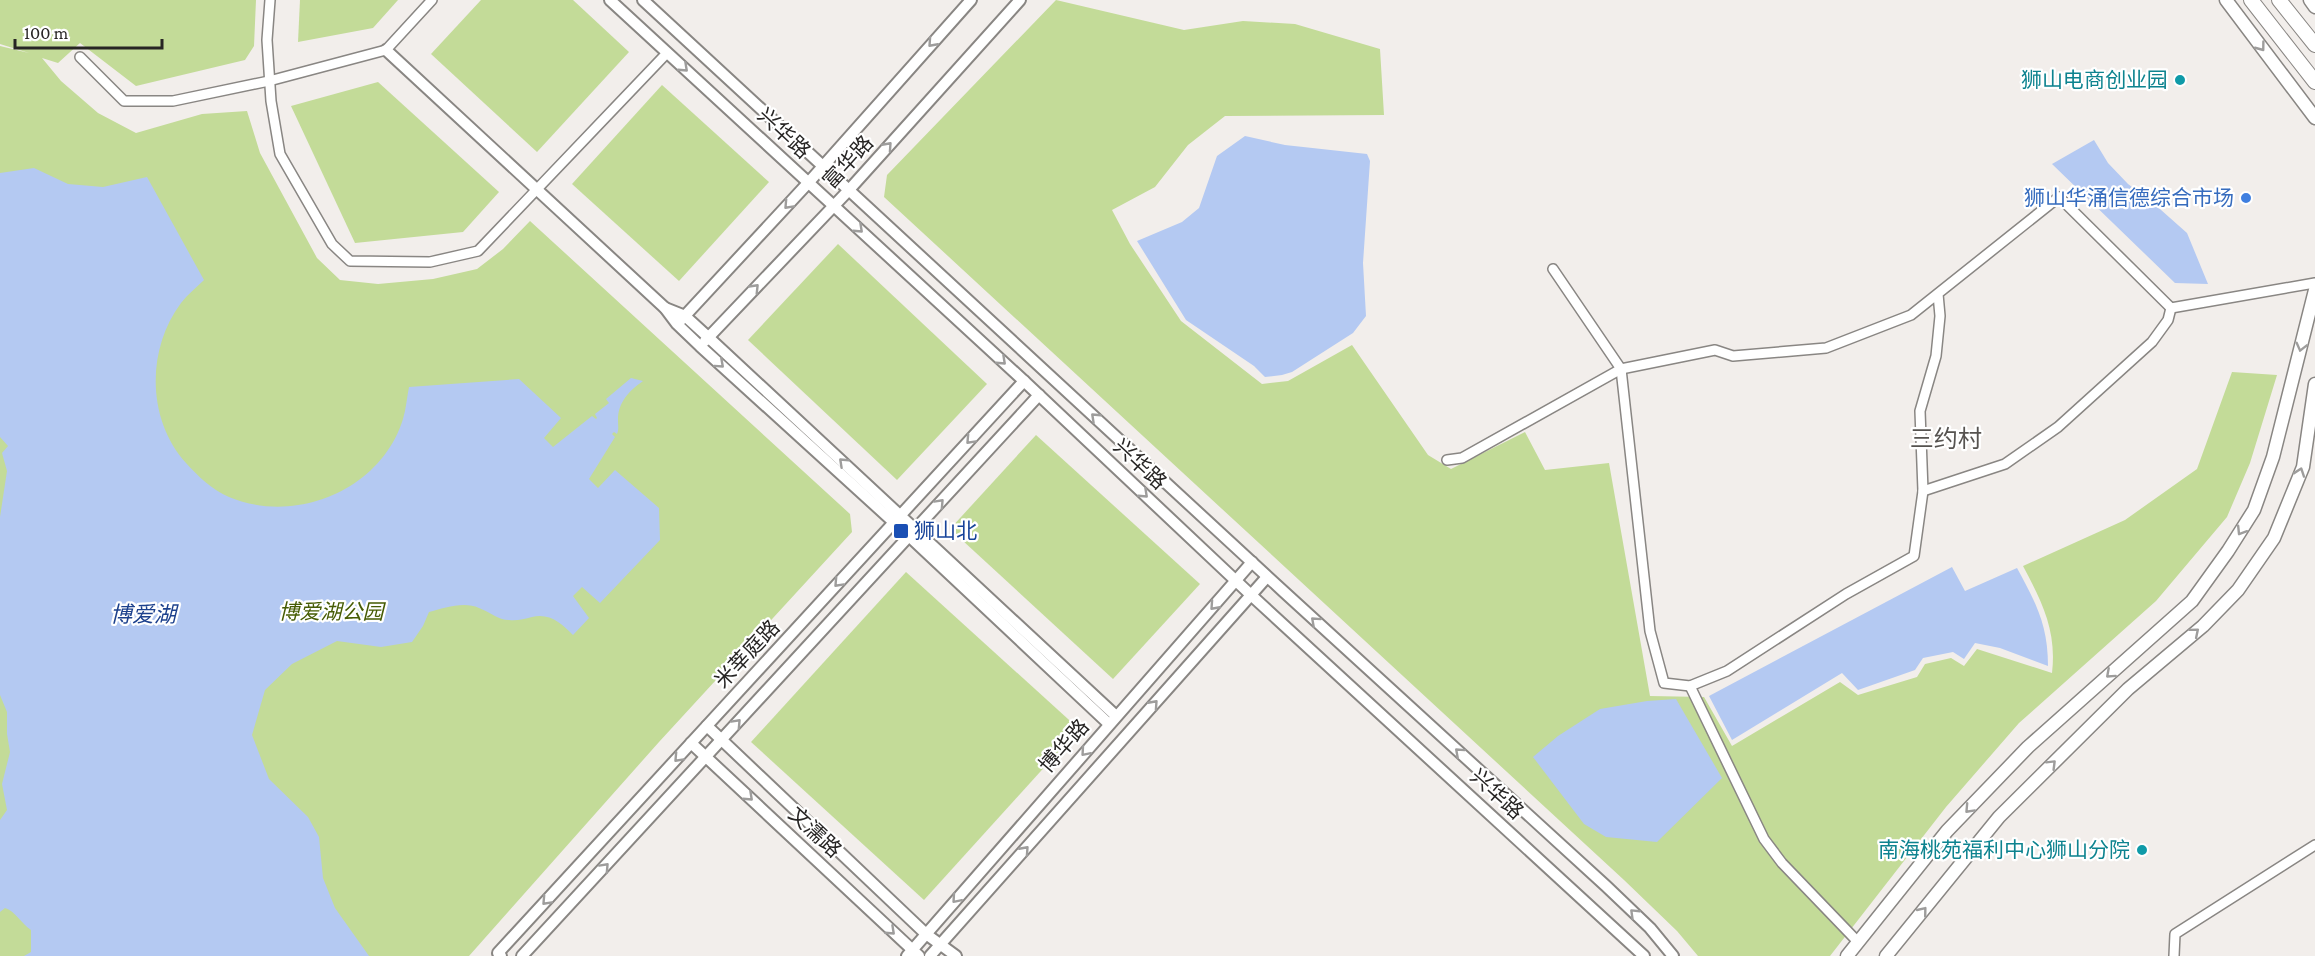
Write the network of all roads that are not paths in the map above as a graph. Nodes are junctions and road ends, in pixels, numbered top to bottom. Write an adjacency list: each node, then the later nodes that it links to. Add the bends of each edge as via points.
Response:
1 (270, 0): 14 (street)
2 (432, 0): 11 (street)
3 (610, 0): 12 (street, 兴华路)
4 (643, 0): 17 (street, 兴华路)
5 (971, 0): 17 (street, 富华路, one-way to 17)
6 (1020, 0): 20 (street, 富华路, one-way to 6)
7 (2226, 0): 16 (main road, one-way to 16)
8 (2251, 0): 15 (main road)
9 (2279, 0): 10 (main road)
10 (2315, 45)
11 (386, 50): 14 (street); 19 (street)
12 (667, 52): 18 (street, 兴华路, one-way to 18); 19 (street)
13 (80, 57): 14 (street, via 124,100 173,101)
14 (269, 81): 19 (street, via 280,154 332,244 350,261 430,262 478,250)
15 (2315, 82)
16 (2315, 118)
17 (822, 166): 18 (street, 富华路); 20 (street, 兴华路)
18 (809, 182): 21 (street, 兴华路); 27 (street, 富华路, one-way to 27)
19 (536, 190): 27 (street)
20 (848, 190): 21 (street, 富华路); 38 (street, 兴华路, one-way to 20)
21 (834, 206): 28 (street, 富华路, one-way to 21); 31 (street, 兴华路, one-way to 31)
22 (1553, 269): 30 (street)
23 (2315, 283): 26 (street)
24 (2315, 290): 50 (main road, one-way to 50, via 2273,457 2254,510 2228,551 2192,601 2028,747 1947,831)
25 (1938, 294): 26 (street, via 2059,197); 30 (street, via 1911,315 1826,348 1733,356 1715,350); 35 (street, via 1941,316 1936,356 1920,411)
26 (2171, 308): 35 (street, via 2168,321 2152,342 2058,427 2006,464)
27 (681, 320): 28 (street); 29 (street)
28 (708, 337): 29 (street, 富华路); 36 (street, one-way to 28)
29 (700, 346): 36 (street, one-way to 36)
30 (1621, 369): 34 (street, via 1462,458); 42 (street, via 1650,631 1664,683)
31 (1024, 381): 33 (street, 兴华路); 36 (street, 米莘庭路, one-way to 36)
32 (2315, 384): 60 (main road, one-way to 32, via 1999,817 2128,689 2203,626 2238,590 2274,538 2303,467)
33 (1039, 395): 37 (street, 米莘庭路, one-way to 33); 40 (street, 兴华路, one-way to 40)
34 (1447, 460)
35 (1923, 491): 42 (street, via 1914,556 1846,594 1727,671)
36 (897, 519): 37 (street); 44 (street, 米莘庭路, one-way to 44)
37 (912, 533): 43 (street); 45 (street, 米莘庭路, one-way to 37)
38 (1252, 562): 39 (street, 兴华路); 40 (street, 博华路)
39 (1267, 577): 41 (street, 博华路); 58 (street, 兴华路, one-way to 39, via 1606,886)
40 (1236, 581): 41 (street, 兴华路); 43 (street, 博华路, one-way to 43)
41 (1251, 595): 51 (street, 博华路, one-way to 41); 57 (street, 兴华路)
42 (1690, 686): 50 (street, via 1764,839)
43 (1113, 720): 49 (street, 博华路, one-way to 49)
44 (707, 726): 45 (street, 文濡路); 46 (street, 米莘庭路)
45 (722, 740): 47 (street, 米莘庭路); 49 (street, 文濡路)
46 (692, 743): 47 (street, 文濡路); 52 (street, 米莘庭路, one-way to 52)
47 (706, 756): 53 (street, 文濡路, one-way to 53); 54 (street, 米莘庭路, one-way to 47)
48 (2315, 845): 61 (street, via 2175,934)
49 (926, 934): 51 (street, 文濡路); 53 (street, 博华路)
50 (1858, 942): 59 (main road)
51 (940, 945): 55 (street, 博华路); 56 (street, 文濡路)
52 (500, 954)
53 (912, 954)
54 (522, 956)
55 (930, 956)
56 (956, 956)
57 (1644, 956)
58 (1673, 956)
59 (1847, 956)
60 (1886, 956)
61 (2174, 956)

